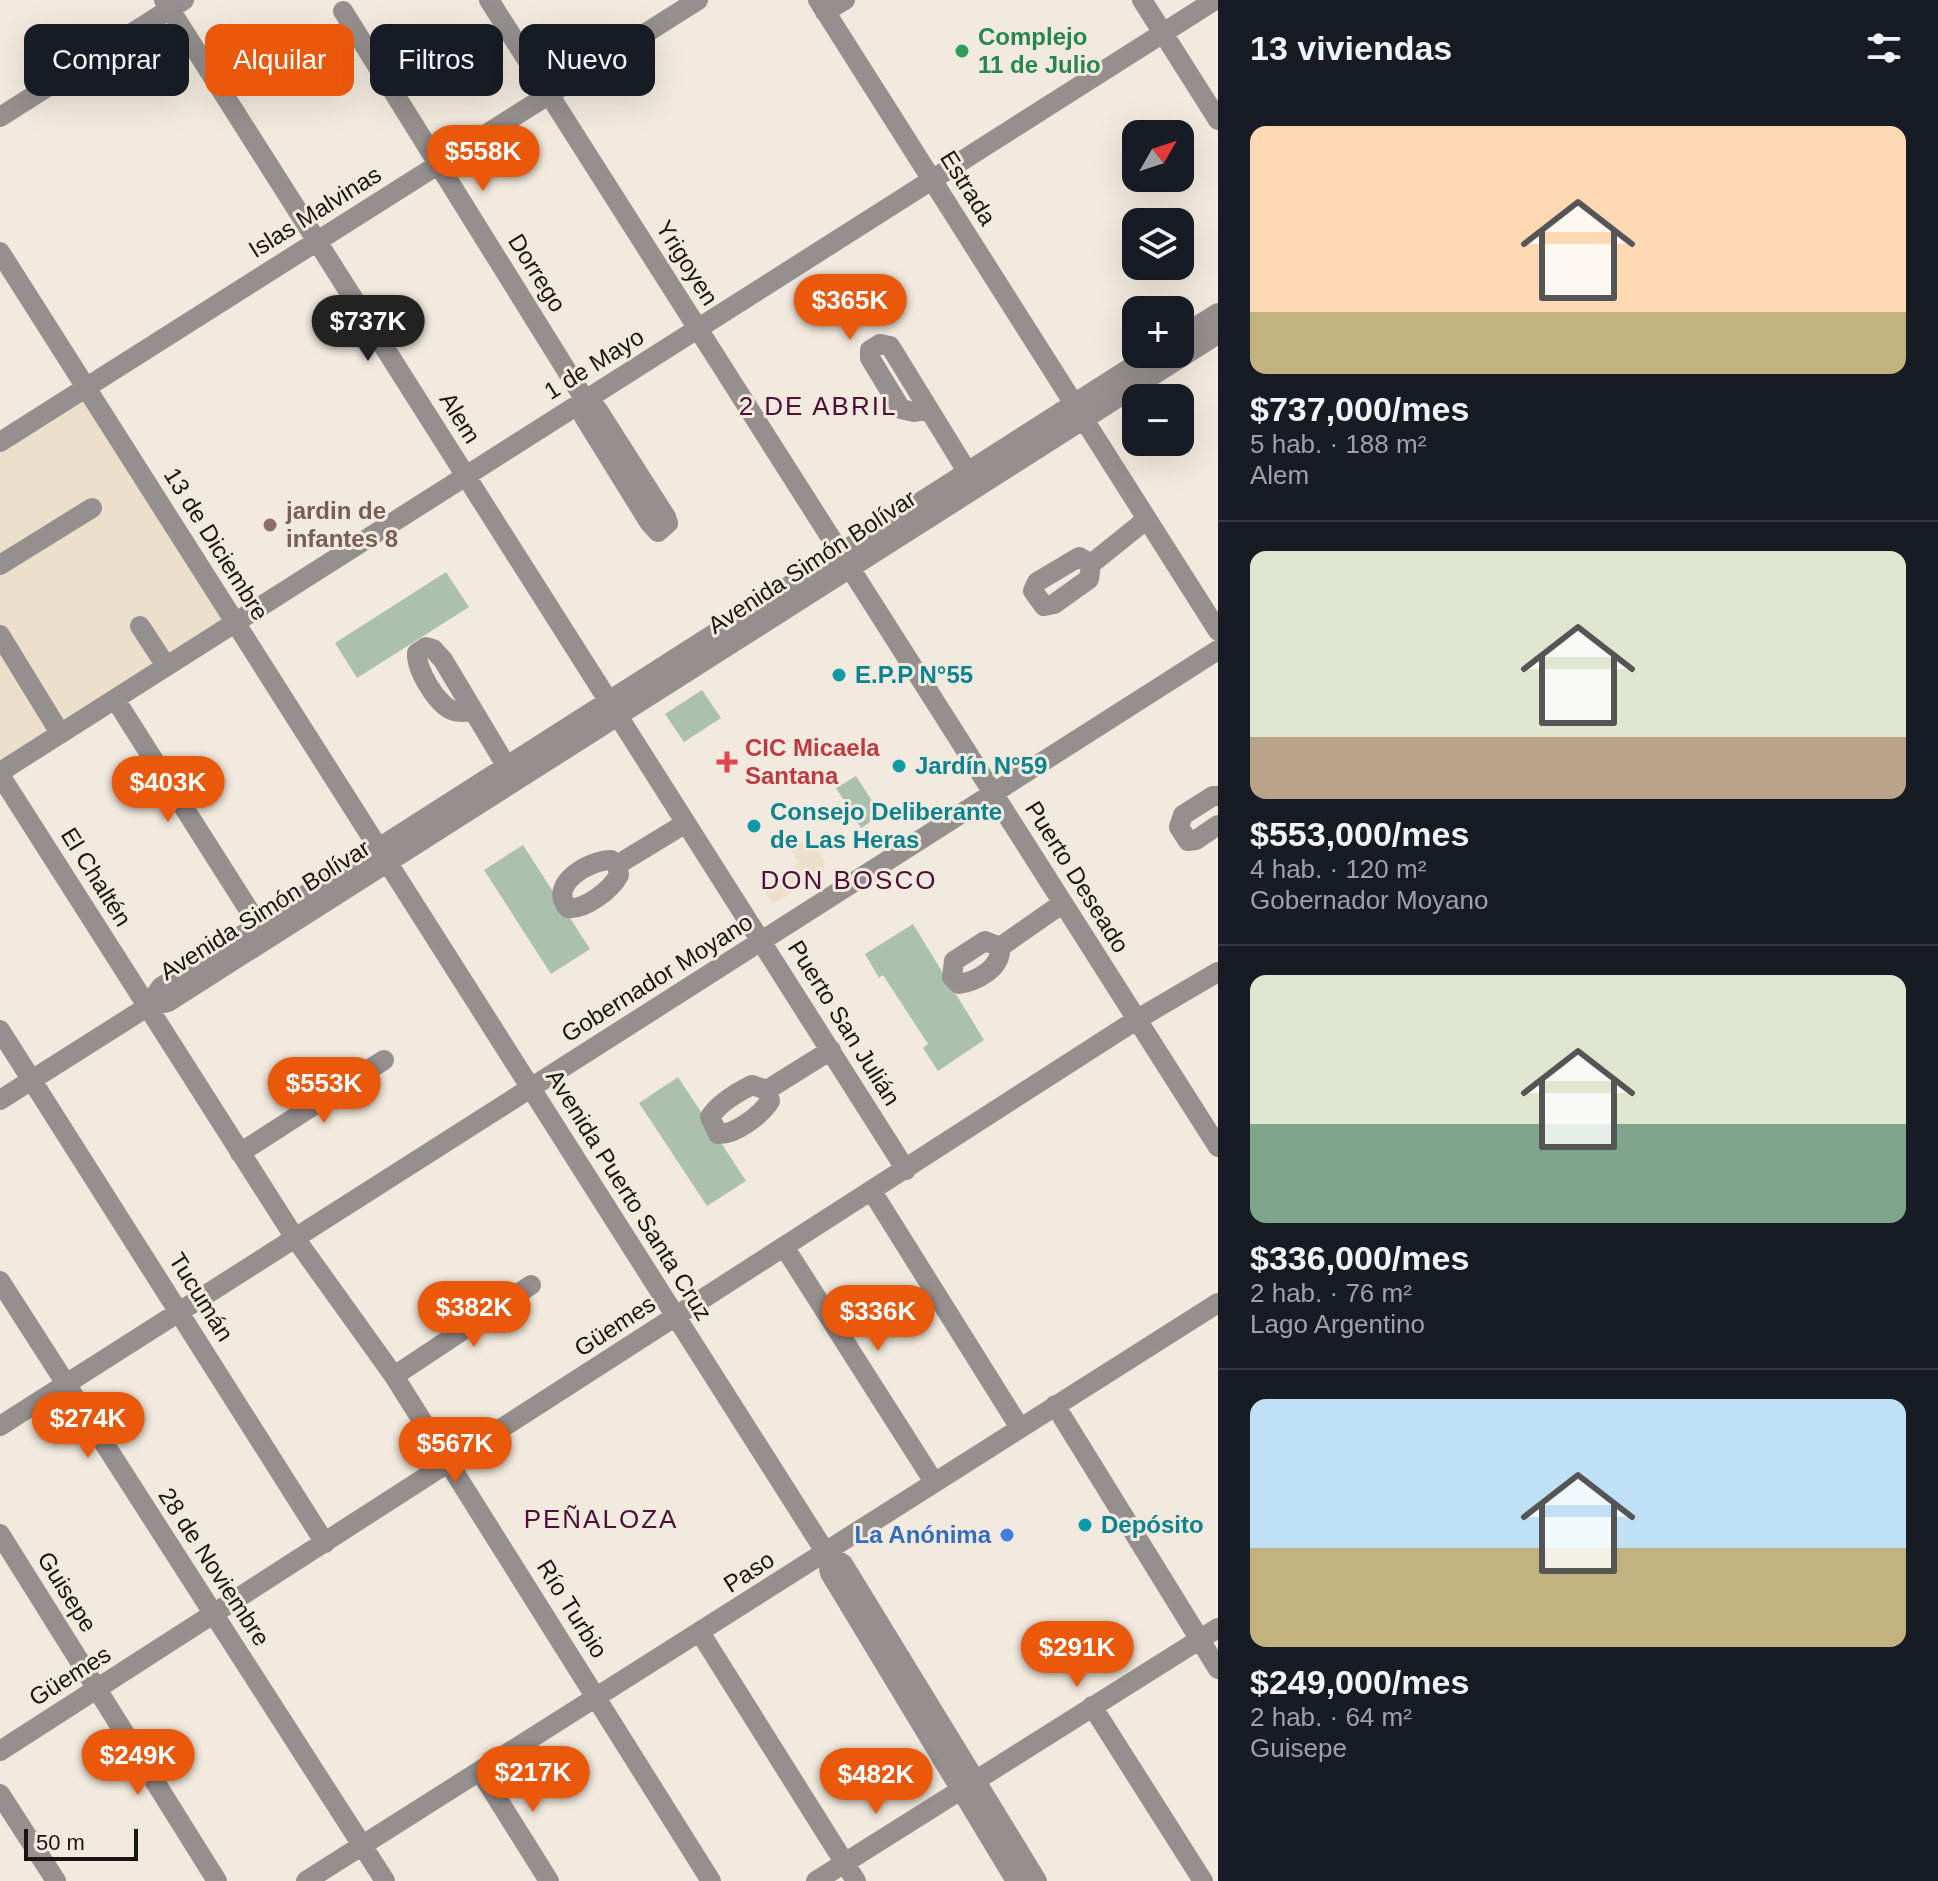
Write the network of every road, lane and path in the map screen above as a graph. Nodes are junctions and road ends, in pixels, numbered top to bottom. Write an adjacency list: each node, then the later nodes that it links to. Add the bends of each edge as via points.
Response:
1 (489, 0): 11 (street, Yrigoyen)
2 (698, 0): 9 (street, Islas Malvinas)
3 (845, 0): 7 (street)
4 (1142, 0): 10 (street)
5 (1215, 0): 10 (street, 1 de Mayo)
6 (173, 3): 14 (street); 18 (street, Alem)
7 (822, 6): 17 (street, Estrada)
8 (343, 11): 16 (street, Dorrego)
9 (655, 27)
10 (1163, 33): 15 (street); 17 (street, 1 de Mayo)
11 (519, 47)
12 (546, 96): 16 (street, Islas Malvinas)
13 (550, 96): 22 (street, Yrigoyen)
14 (0, 117)
15 (1218, 120)
16 (439, 164): 18 (street, Islas Malvinas); 26 (street, Dorrego)
17 (932, 180): 22 (street, 1 de Mayo); 28 (street, Estrada)
18 (317, 241): 25 (street, Islas Malvinas); 31 (street, Alem)
19 (0, 252): 25 (street, 13 de Diciembre)
20 (1218, 313): 21 (street)
21 (1194, 328)
22 (697, 329): 26 (street, 1 de Mayo); 34 (street, Yrigoyen)
23 (1218, 334): 28 (street, Avenida Simón Bolívar)
24 (1134, 368): 28 (street, Avenida Simón Bolívar)
25 (86, 387): 29 (street, Islas Malvinas); 37 (street, 13 de Diciembre)
26 (585, 400): 26 (street, Dorrego, via 584,417 649,522 658,532 664,529 666,517 597,409); 31 (street, 1 de Mayo)
27 (929, 409): 30 (street)
28 (1079, 411): 30 (street, Avenida Simón Bolívar); 33 (street, Estrada); 34 (street, Avenida Simón Bolívar)
29 (0, 442)
30 (968, 473): 34 (street, Avenida Simón Bolívar)
31 (466, 476): 37 (street, 1 de Mayo); 44 (street, Alem)
32 (92, 508): 36 (street)
33 (1147, 519): 35 (street); 39 (street, Estrada)
34 (846, 561): 44 (street, Avenida Simón Bolívar); 49 (street, Puerto Deseado)
35 (1091, 564)
36 (0, 565)
37 (235, 622): 42 (street, 1 de Mayo); 53 (street, 13 de Diciembre)
38 (140, 626): 42 (street)
39 (1218, 631)
40 (0, 635): 46 (street)
41 (1218, 650): 49 (street, Gobernador Moyano)
42 (166, 666): 43 (street, 1 de Mayo)
43 (115, 699): 46 (street, 1 de Mayo); 56 (street)
44 (614, 709): 47 (street, Avenida Simón Bolívar); 51 (street, Puerto San Julián); 53 (street, Avenida Simón Bolívar)
45 (473, 712): 47 (street)
46 (60, 733): 48 (street, 1 de Mayo)
47 (507, 767): 53 (street, Avenida Simón Bolívar)
48 (0, 774): 60 (street, El Chaltén)
49 (994, 795): 55 (street, Puerto Deseado); 57 (street, Gobernador Moyano)
50 (1218, 796): 52 (street, via 1183,815 1179,827 1188,841)
51 (686, 823): 54 (street); 57 (street, Puerto San Julián)
52 (1218, 825)
53 (384, 856): 56 (street, Avenida Simón Bolívar); 60 (street, Avenida Simón Bolívar, via 168,1002); 66 (street, Avenida Puerto Santa Cruz)
54 (617, 865)
55 (1063, 903): 58 (street); 61 (street, Puerto Deseado)
56 (259, 926): 60 (street, Avenida Simón Bolívar, via 161,987)
57 (762, 942): 63 (street, Puerto San Julián); 66 (street, Gobernador Moyano)
58 (1000, 947)
59 (1218, 972): 61 (street, Güemes)
60 (147, 1007): 65 (street); 70 (street, Río Turbio)
61 (1136, 1020): 69 (street, Puerto Deseado); 71 (street, Güemes)
62 (0, 1030): 65 (street, Tucumán)
63 (831, 1050): 67 (street); 71 (street, Puerto San Julián)
64 (384, 1060): 70 (street)
65 (32, 1080): 68 (street); 78 (street, Tucumán)
66 (532, 1088): 73 (street, Gobernador Moyano); 79 (street, Avenida Puerto Santa Cruz)
67 (767, 1090)
68 (0, 1100)
69 (1218, 1147)
70 (240, 1153): 73 (street, Río Turbio)
71 (906, 1170): 72 (street, Güemes)
72 (873, 1193): 74 (street, Güemes); 84 (street)
73 (295, 1238): 78 (street, Gobernador Moyano); 80 (street, Río Turbio)
74 (785, 1248): 79 (street, Güemes); 86 (street)
75 (0, 1281): 81 (street, 28 de Noviembre)
76 (531, 1285): 80 (street)
77 (1218, 1303): 82 (street, Paso)
78 (179, 1312): 81 (street, Gobernador Moyano); 88 (street, Tucumán)
79 (675, 1319): 85 (street, Güemes); 89 (street, Avenida Puerto Santa Cruz)
80 (394, 1376): 85 (street, Río Turbio)
81 (66, 1384): 83 (street, Gobernador Moyano); 90 (street, 28 de Noviembre)
82 (1055, 1405): 84 (street, Paso); 93 (street)
83 (0, 1426)
84 (1020, 1428): 86 (street, Paso)
85 (449, 1463): 88 (street, Güemes); 96 (street, Río Turbio)
86 (934, 1482): 89 (street, Paso)
87 (0, 1534): 95 (street, Guisepe)
88 (325, 1543): 90 (street, Güemes)
89 (826, 1553): 92 (street, Paso); 100 (street, Avenida Puerto Santa Cruz, via 830,1573)
90 (213, 1615): 95 (street, Güemes); 102 (street, 28 de Noviembre)
91 (1218, 1628): 93 (street)
92 (701, 1634): 96 (street, Paso); 103 (street)
93 (1199, 1640): 94 (street); 97 (street)
94 (1218, 1669)
95 (97, 1690): 98 (street, Güemes); 105 (street, Guisepe)
96 (596, 1698): 99 (street, Paso); 109 (street, Río Turbio)
97 (1092, 1706): 100 (street); 114 (street)
98 (0, 1751)
99 (480, 1771): 102 (street, Paso); 108 (street)
100 (968, 1784): 103 (street); 112 (street, Avenida Puerto Santa Cruz); 113 (street, Avenida Puerto Santa Cruz)
101 (0, 1794): 104 (street)
102 (363, 1845): 106 (street, Paso); 107 (street, 28 de Noviembre)
103 (845, 1863): 110 (street); 111 (street)
104 (56, 1881)
105 (217, 1881)
106 (306, 1881)
107 (385, 1881)
108 (549, 1881)
109 (711, 1881)
110 (816, 1881)
111 (856, 1881)
112 (1016, 1881)
113 (1037, 1881)
114 (1203, 1881)

